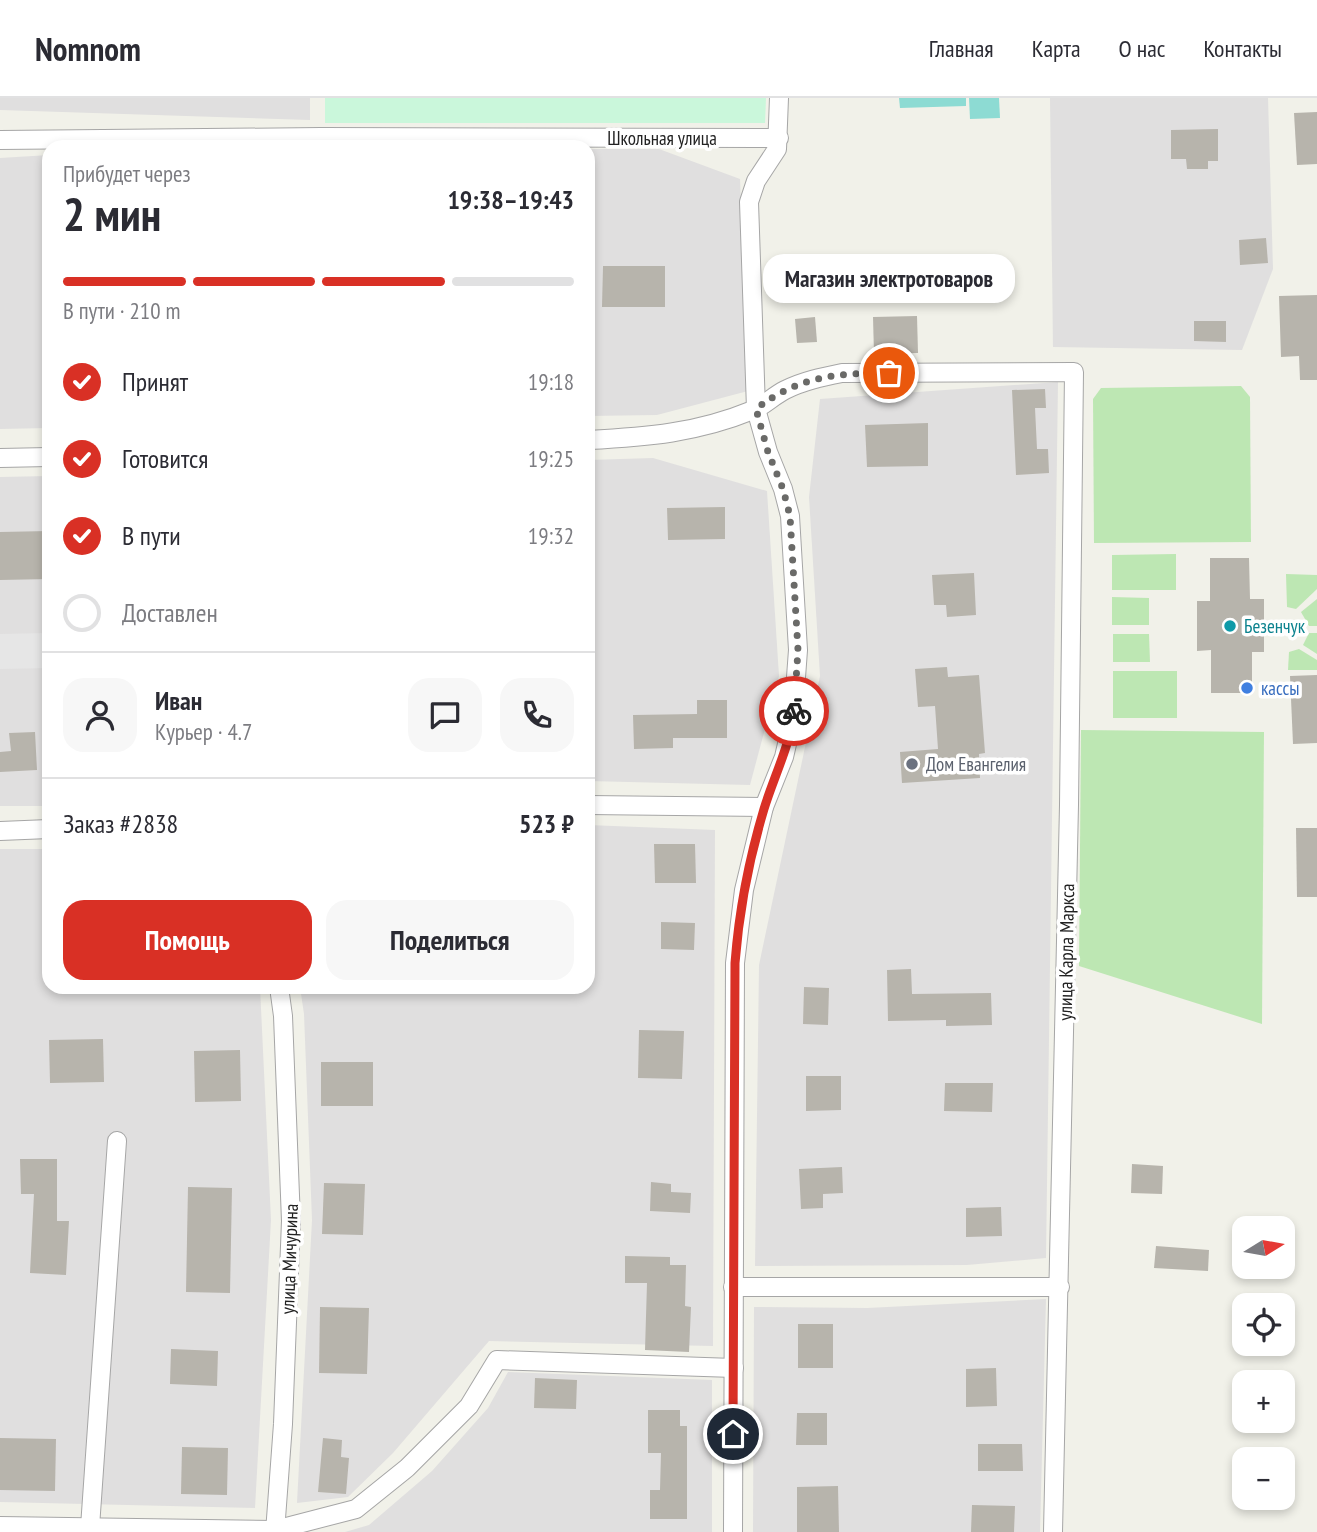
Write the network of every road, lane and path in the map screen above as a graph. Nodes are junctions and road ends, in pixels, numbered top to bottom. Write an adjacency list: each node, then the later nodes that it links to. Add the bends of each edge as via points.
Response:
1 (779, 98): 2 (street)
2 (779, 138): 3 (street, Школьная улица); 4 (street, via 749,202)
3 (0, 140)
4 (756, 409): 5 (street, via 707,427 652,437); 9 (street, via 790,516 798,650 793,718 784,757); 15 (street, улица Карла Маркса, via 786,390 842,373 1074,372)
5 (595, 440)
6 (42, 457): 7 (street)
7 (0, 458)
8 (595, 805): 9 (street)
9 (764, 807): 14 (street, via 744,890 735,963)
10 (42, 829): 11 (street)
11 (0, 831)
12 (280, 994): 19 (street, улица Мичурина, via 292,1220)
13 (117, 1141): 18 (street)
14 (733, 1287): 15 (street); 16 (street)
15 (1060, 1287): 21 (street, улица Карла Маркса)
16 (734, 1368): 19 (street, via 497,1360 469,1406 407,1468 356,1509); 20 (street)
17 (0, 1525): 18 (street)
18 (90, 1527): 19 (street)
19 (275, 1531)
20 (733, 1532)
21 (1053, 1532)

